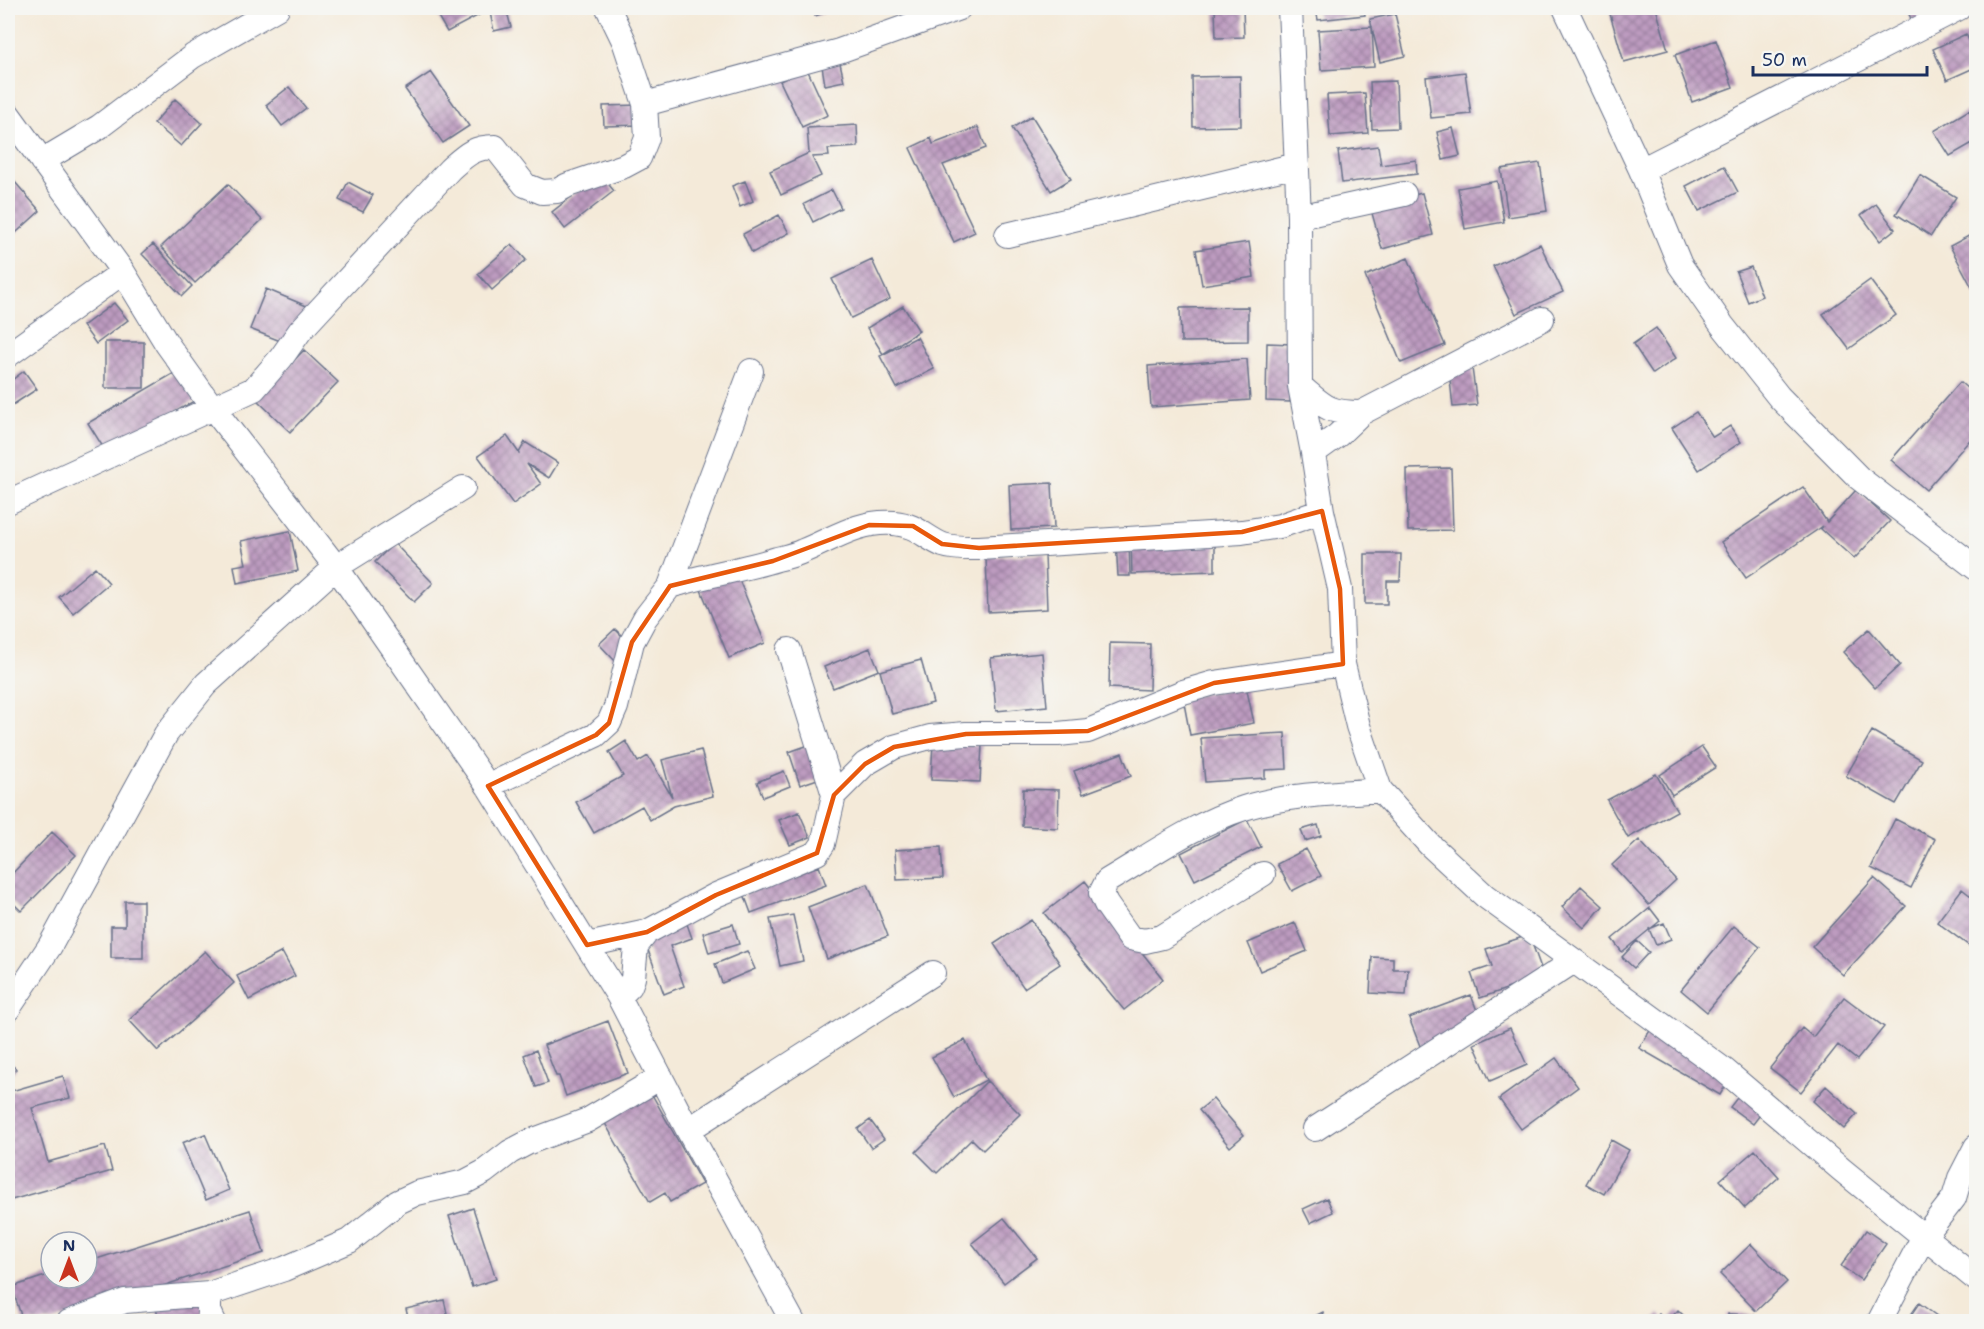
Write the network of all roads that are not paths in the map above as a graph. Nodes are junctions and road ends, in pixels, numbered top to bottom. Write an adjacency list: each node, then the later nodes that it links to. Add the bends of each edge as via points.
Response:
1 (277, 8): 9 (street, via 193,56 99,127)
2 (608, 8): 7 (street, via 624,40)
3 (959, 8): 7 (street, via 838,51)
4 (1290, 8): 10 (street)
5 (1565, 8): 11 (street)
6 (1959, 8): 11 (street)
7 (645, 104): 20 (street, via 647,138 639,158 557,191 542,192 525,185 495,147 481,147 469,153 300,331 254,389)
8 (8, 114): 9 (street)
9 (42, 161): 15 (street)
10 (1297, 165): 13 (street); 14 (street)
11 (1641, 170): 27 (street, via 1680,265 1779,397 1859,478)
12 (1404, 194): 13 (street)
13 (1299, 218): 19 (street)
14 (1007, 235)
15 (123, 272): 17 (street); 20 (street)
16 (1542, 319): 21 (street)
17 (8, 355)
18 (751, 371): 28 (street)
19 (1300, 386): 21 (street, via 1329,410); 22 (street)
20 (212, 407): 24 (street); 26 (street)
21 (1361, 413): 22 (street)
22 (1313, 453): 25 (street)
23 (463, 488): 26 (street)
24 (8, 502)
25 (1322, 511): 28 (street, via 1280,526 1242,532 979,548 942,544 913,526 869,525 847,530 804,551); 30 (street, via 1340,589)
26 (336, 567): 31 (street); 40 (street, via 206,684 166,734 50,946)
27 (1977, 568)
28 (670, 586): 31 (street, via 632,642 609,723 596,735)
29 (789, 650): 33 (street)
30 (1343, 664): 32 (street, via 1358,726); 33 (street, via 1214,683 1088,731 930,737 894,747 865,764)
31 (488, 786): 36 (street)
32 (1380, 790): 34 (street, via 1297,797 1245,808 1200,825 1107,881 1101,893 1130,938 1145,940 1162,937); 37 (street, via 1430,845 1485,896)
33 (834, 795): 35 (street, via 823,844 817,853 716,895)
34 (1263, 874)
35 (647, 932): 36 (street); 39 (street, via 636,946 630,986)
36 (587, 945): 39 (street)
37 (1574, 961): 42 (street); 45 (street, via 1724,1070)
38 (933, 973): 43 (street)
39 (619, 997): 41 (street)
40 (8, 1009)
41 (661, 1077): 43 (street); 47 (street, via 588,1120 510,1152 465,1182 417,1193 398,1202 349,1242)
42 (1315, 1129)
43 (688, 1130): 50 (street)
44 (1977, 1147): 45 (street, via 1954,1198)
45 (1923, 1238): 46 (street); 51 (street)
46 (1977, 1279)
47 (208, 1294): 48 (street, via 125,1301); 49 (street)
48 (69, 1322)
49 (214, 1322)
50 (793, 1322)
51 (1879, 1322)

